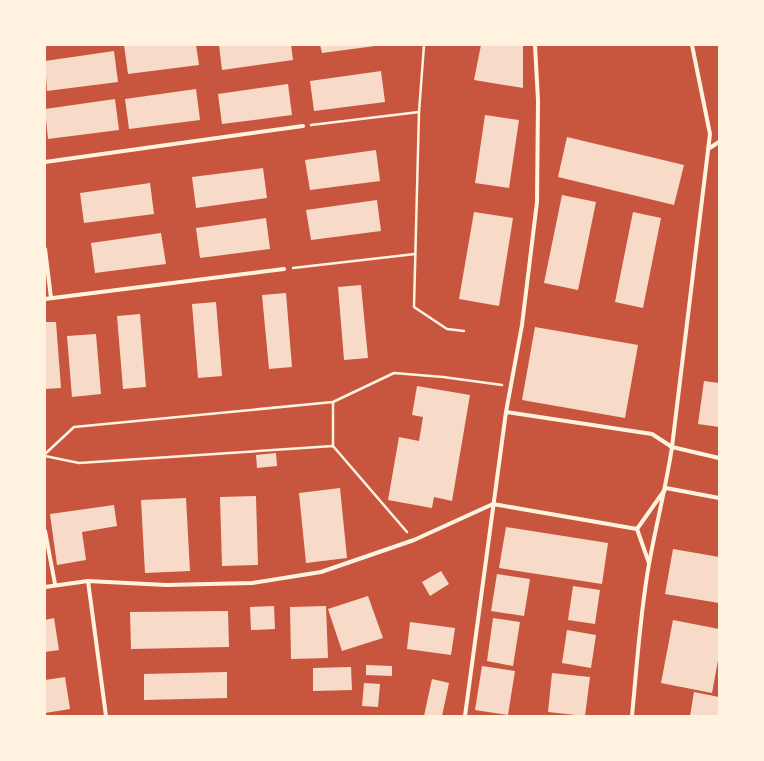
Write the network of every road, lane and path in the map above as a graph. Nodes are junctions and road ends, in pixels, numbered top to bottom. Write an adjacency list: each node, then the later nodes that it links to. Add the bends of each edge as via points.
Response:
1 (424, 45): 4 (path)
2 (535, 45): 15 (street, via 538,100 536,202 522,325)
3 (692, 45): 7 (street, via 710,134)
4 (419, 112): 5 (path); 10 (path)
5 (303, 126): 8 (street)
6 (719, 142): 7 (street)
7 (708, 149): 19 (street)
8 (45, 162)
9 (45, 249): 12 (street)
10 (415, 254): 11 (path); 14 (path, via 414,307 447,329)
11 (284, 269): 12 (street)
12 (51, 298): 13 (street)
13 (45, 299)
14 (464, 330)
15 (511, 386): 16 (path, via 394,373); 17 (street)
16 (333, 402): 18 (path); 20 (path, via 74,427)
17 (506, 412): 19 (street, via 652,434); 24 (street)
18 (333, 446): 20 (path, via 79,463); 27 (path)
19 (672, 447): 21 (street); 22 (street)
20 (45, 455)
21 (719, 458)
22 (666, 488): 23 (street); 25 (street); 28 (street)
23 (719, 498)
24 (493, 504): 25 (street); 27 (street); 33 (street)
25 (637, 528): 28 (street)
26 (45, 531): 30 (street)
27 (414, 540): 29 (street, via 321,572 252,583 166,585)
28 (649, 563): 34 (street, via 641,616)
29 (88, 581): 30 (street); 32 (street)
30 (55, 584): 31 (street)
31 (45, 587)
32 (106, 716)
33 (465, 716)
34 (632, 716)

